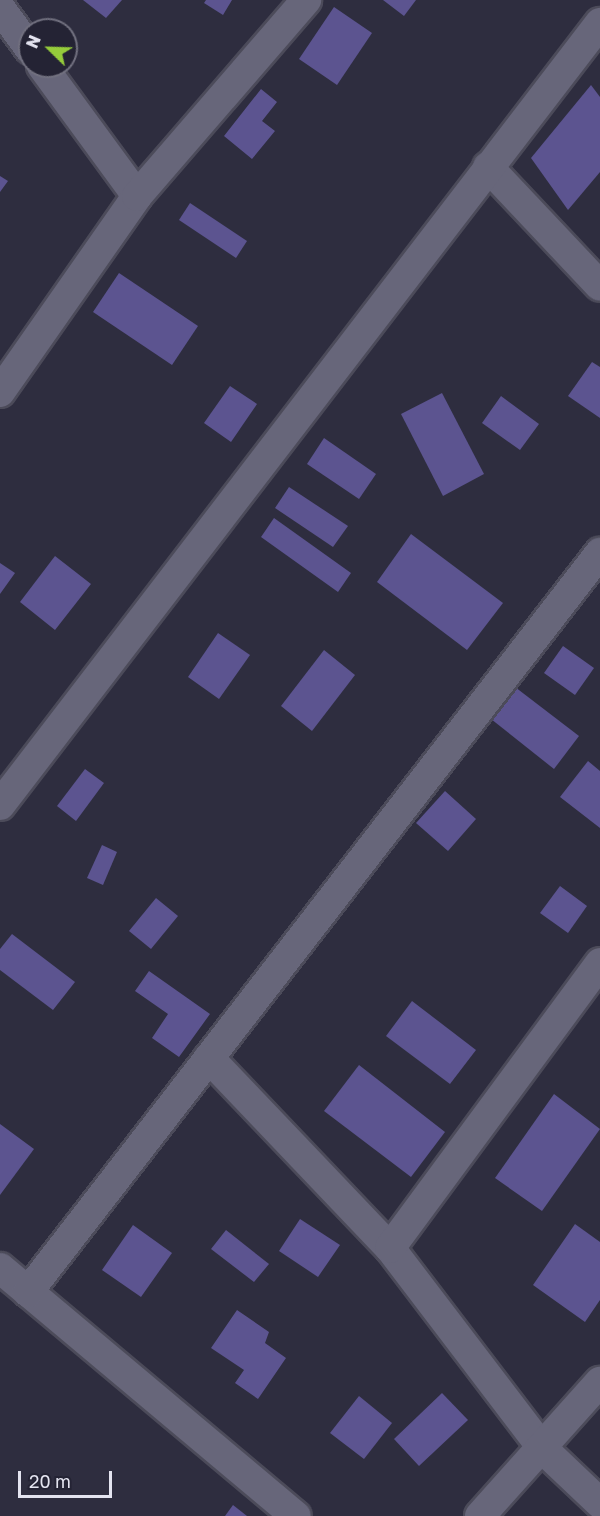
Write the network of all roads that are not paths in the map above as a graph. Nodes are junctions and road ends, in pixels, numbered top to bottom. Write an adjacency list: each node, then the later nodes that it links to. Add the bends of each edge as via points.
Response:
1 (306, 0): 7 (street)
2 (0, 8): 4 (street)
3 (600, 23): 6 (street)
4 (18, 33)
5 (51, 78): 7 (street)
6 (488, 167): 8 (street); 11 (street)
7 (137, 196): 9 (street)
8 (600, 286)
9 (0, 392)
10 (600, 553): 13 (street)
11 (0, 805)
12 (600, 963): 14 (street)
13 (209, 1058): 14 (street); 16 (street)
14 (390, 1248): 18 (street)
15 (0, 1268): 16 (street)
16 (28, 1292): 20 (street)
17 (600, 1382): 18 (street)
18 (543, 1449): 19 (street); 21 (street)
19 (600, 1503)
20 (296, 1516)
21 (480, 1516)

